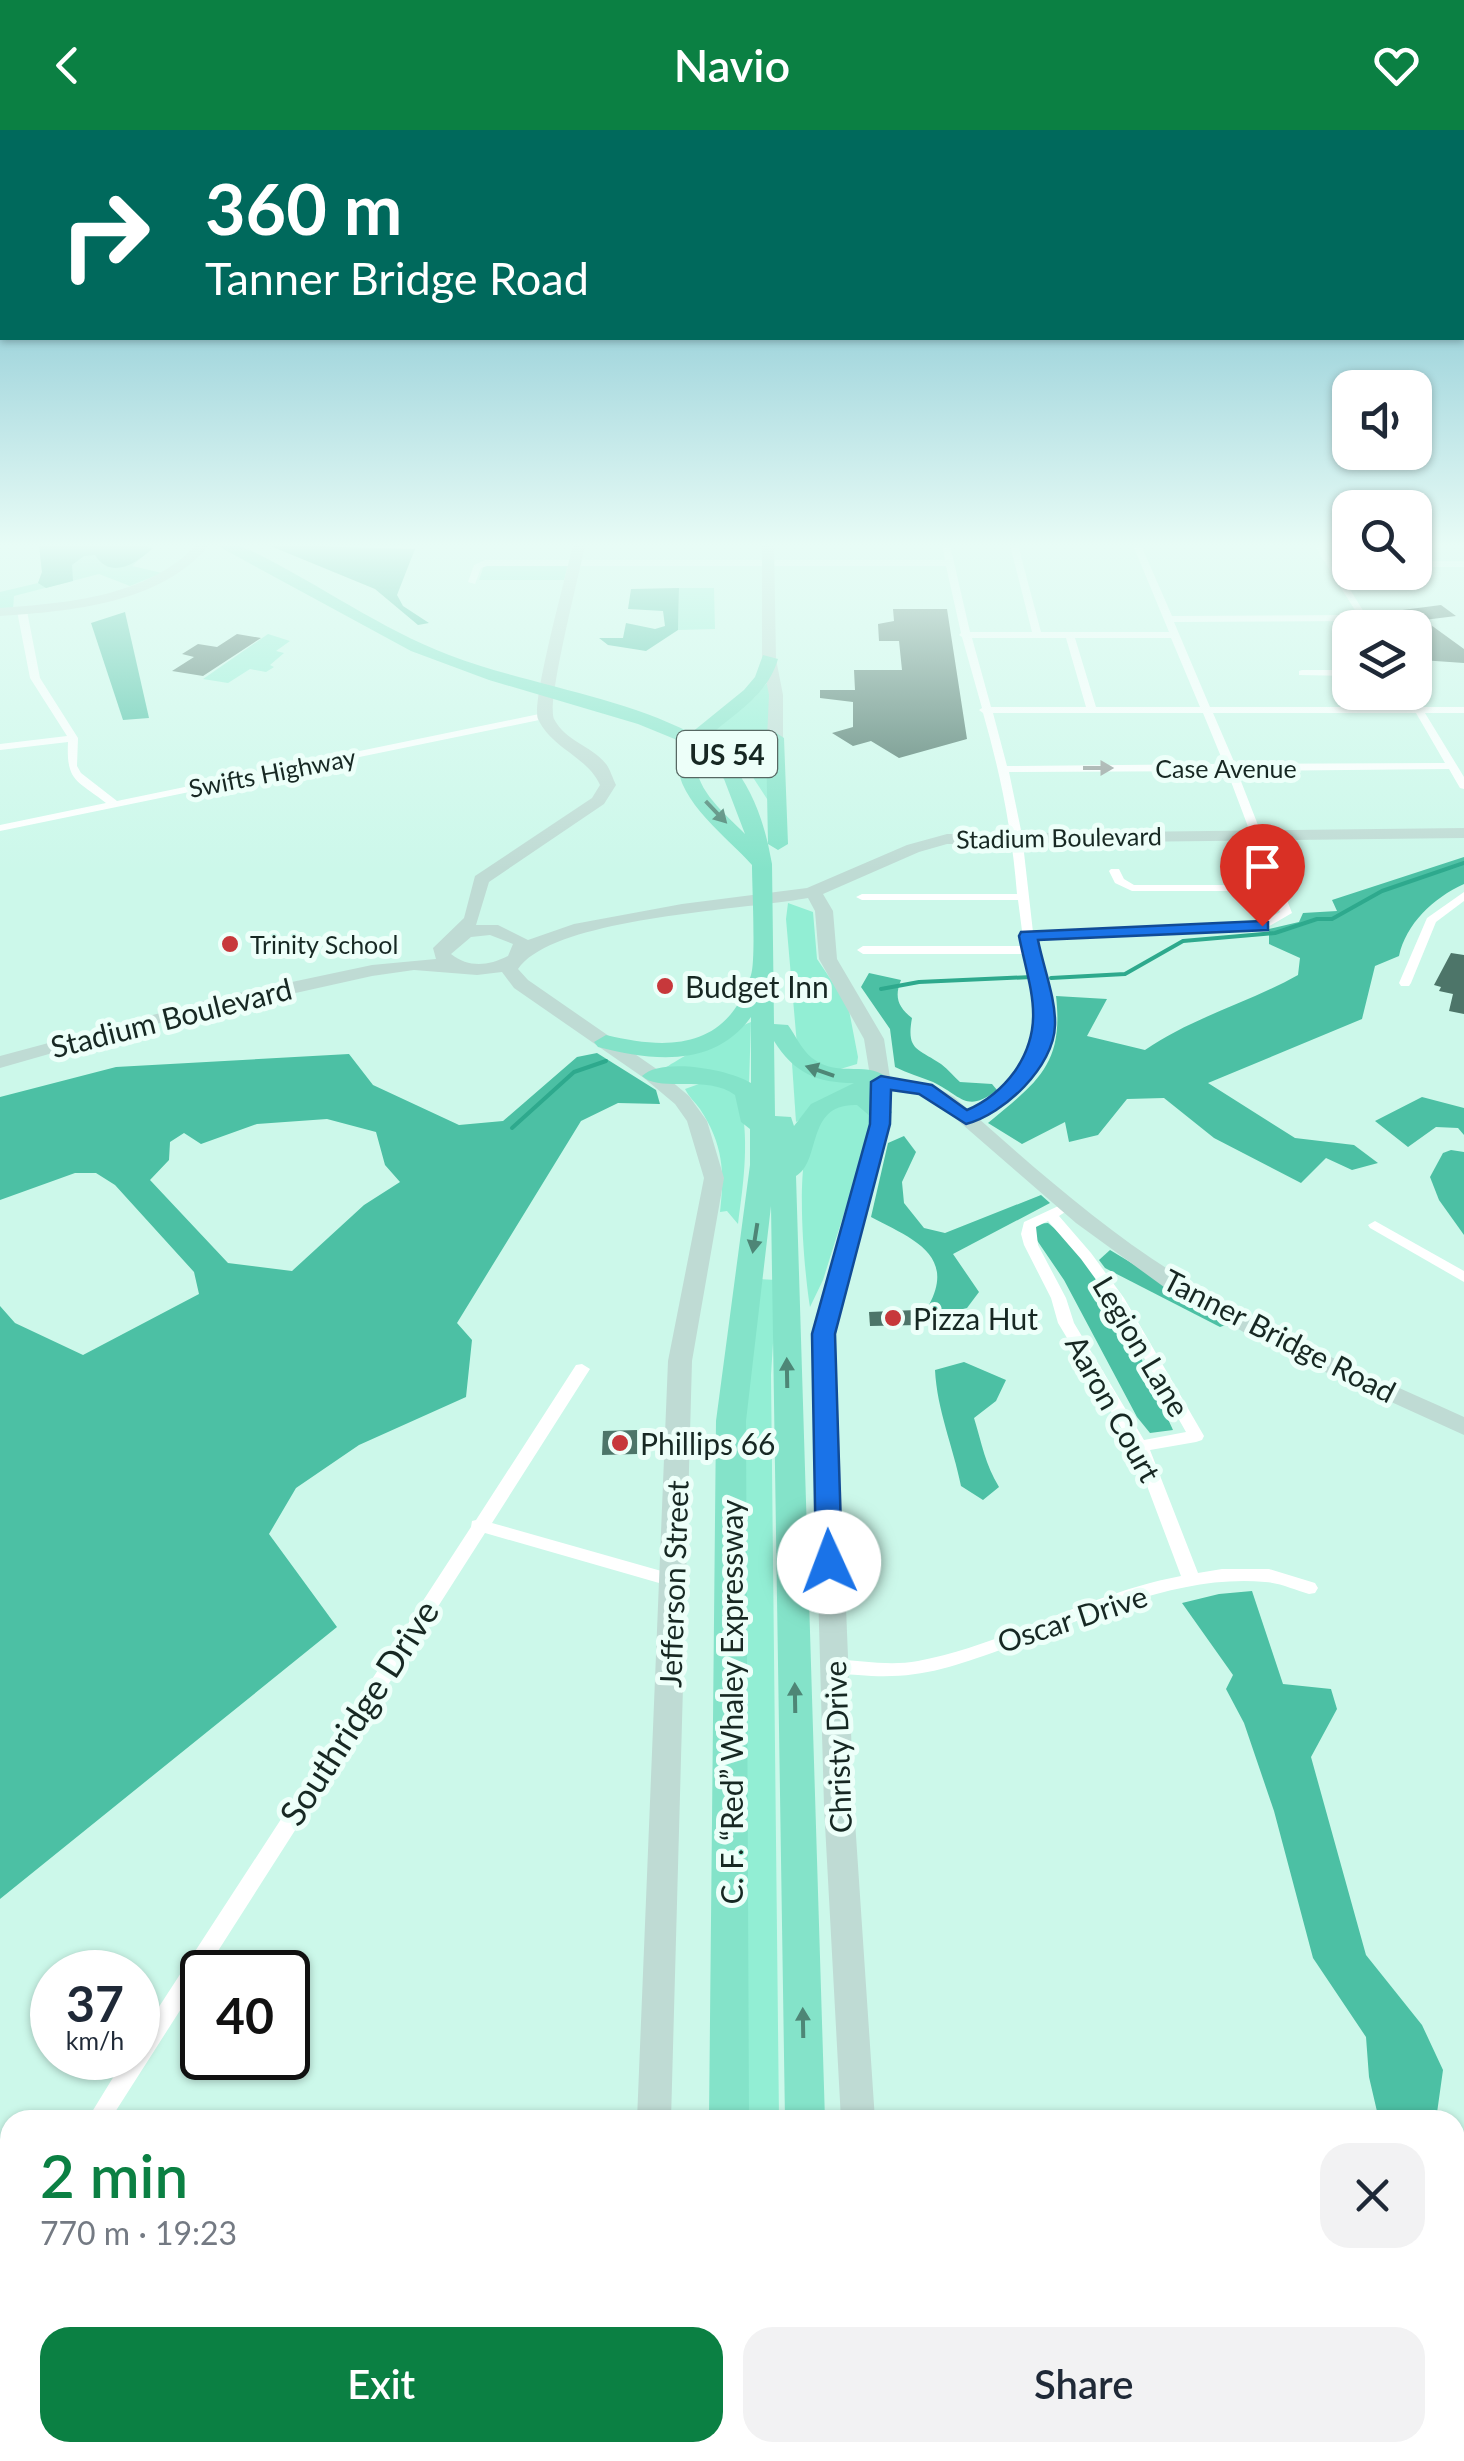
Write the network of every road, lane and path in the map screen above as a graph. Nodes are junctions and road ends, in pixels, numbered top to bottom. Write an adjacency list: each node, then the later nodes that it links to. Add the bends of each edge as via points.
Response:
1 (30, 654): 20 (street, via 35,678)
2 (431, 654): 34 (highway, C. F. “Red” Whaley Expressway / US 54, via 633,716 712,754 738,784)
3 (456, 654): 32 (highway, C. F. “Red” Whaley Expressway / US 54, via 645,711 722,748 745,774)
4 (555, 654): 19 (street)
5 (768, 654): 9 (street)
6 (969, 654): 12 (street)
7 (1076, 654): 13 (street)
8 (1183, 654): 14 (street)
9 (768, 659): 21 (street); 34 (highway, one-way to 34, via 768,677 689,746 684,770)
10 (1332, 673): 11 (street)
11 (1302, 674)
12 (984, 710): 13 (street); 24 (street)
13 (1092, 710): 14 (street)
14 (1207, 710): 15 (street); 25 (street)
15 (1332, 710)
16 (1419, 710): 23 (street)
17 (1432, 710): 18 (street)
18 (1464, 710)
19 (544, 711): 27 (street, Swifts Highway); 40 (street, via 562,742 604,771 606,794 491,871)
20 (73, 738): 22 (street); 27 (street, via 77,775)
21 (775, 738): 32 (highway)
22 (0, 747)
23 (1452, 766): 25 (street, Case Avenue); 26 (street)
24 (1001, 768): 25 (street, Case Avenue, one-way to 25); 31 (street)
25 (1231, 768): 30 (street)
26 (1464, 786)
27 (114, 804): 28 (street, Swifts Highway)
28 (0, 828)
29 (1464, 832): 30 (street, Stadium Boulevard)
30 (1254, 833): 31 (street, Stadium Boulevard); 35 (street)
31 (1017, 835): 36 (street, Stadium Boulevard, via 923,844); 38 (street)
32 (778, 844): 34 (highway, C. F. “Red” Whaley Expressway / US 54)
33 (1115, 871): 35 (street, via 1132,888)
34 (767, 873): 41 (highway, C. F. “Red” Whaley Expressway / US 54)
35 (1276, 888): 45 (street, via 1286,913 1262,926)
36 (813, 892): 42 (street, Stadium Boulevard); 59 (street, via 824,911 828,960 874,1039)
37 (1464, 895): 51 (street, via 1431,920)
38 (1023, 896): 39 (street); 45 (street)
39 (862, 897)
40 (475, 902): 44 (street, via 472,920); 46 (street)
41 (769, 916): 48 (highway, C. F. “Red” Whaley Expressway / US 54); 53 (highway, C. F. “Red” Whaley Expressway / US 54)
42 (609, 924): 43 (street); 46 (street)
43 (588, 929): 46 (street); 52 (street, via 541,946 534,957 532,976)
44 (450, 939): 46 (street, via 478,930); 49 (street, via 442,955); 50 (street, via 420,955)
45 (1029, 943): 47 (street); 63 (street, via 1044,1000 1040,1049 1010,1092)
46 (513, 945): 49 (street, via 493,968); 52 (street, via 513,977)
47 (863, 950)
48 (762, 966): 55 (highway, via 741,1018); 64 (highway, C. F. “Red” Whaley Expressway / US 54)
49 (461, 967): 50 (street); 52 (street)
50 (342, 977): 56 (street, Stadium Boulevard, via 127,1022)
51 (1406, 983)
52 (551, 1006): 54 (street, Jefferson Street)
53 (780, 1030): 59 (highway, one-way to 53, via 815,1072 797,1060); 65 (highway, C. F. “Red” Whaley Expressway / US 54)
54 (606, 1042): 55 (highway, via 646,1053); 57 (street, Jefferson Street)
55 (690, 1050): 57 (highway)
56 (0, 1062)
57 (652, 1075): 58 (highway); 60 (street, Jefferson Street)
58 (699, 1076): 60 (highway, via 678,1086); 64 (highway, via 728,1079 747,1092)
59 (880, 1078): 61 (highway); 62 (street, Christy Drive); 63 (street, Tanner Bridge Road, via 925,1089)
60 (682, 1100): 74 (street, Jefferson Street, via 697,1121 714,1178 680,1362)
61 (831, 1100): 62 (highway, via 862,1098); 65 (highway, via 806,1120)
62 (880, 1112): 76 (street, Christy Drive, via 823,1334)
63 (966, 1118): 66 (street, Tanner Bridge Road)
64 (763, 1166): 81 (highway, C. F. “Red” Whaley Expressway / US 54, one-way to 81, via 732,1421)
65 (784, 1209): 82 (highway, C. F. “Red” Whaley Expressway / US 54, one-way to 65)
66 (1058, 1210): 70 (street, Tanner Bridge Road, via 1243,1323); 71 (street, Aaron Court, via 1029,1226 1027,1240 1065,1305 1066,1323); 71 (street, Legion Lane, via 1139,1332 1196,1436)
67 (1376, 1224): 68 (street)
68 (1464, 1277)
69 (582, 1369): 72 (street, Southridge Drive)
70 (1464, 1428)
71 (1140, 1446): 73 (street, Aaron Court)
72 (478, 1525): 74 (street); 77 (street, Southridge Drive)
73 (1190, 1579): 75 (street, Oscar Drive, via 1256,1574); 76 (street, Oscar Drive, via 916,1669)
74 (672, 1581): 80 (street, Jefferson Street)
75 (1309, 1588)
76 (834, 1666): 83 (street, Christy Drive)
77 (160, 2021)
78 (123, 2080): 79 (street, Southridge Drive)
79 (104, 2110)
80 (654, 2110)
81 (729, 2110)
82 (805, 2110)
83 (857, 2110)

